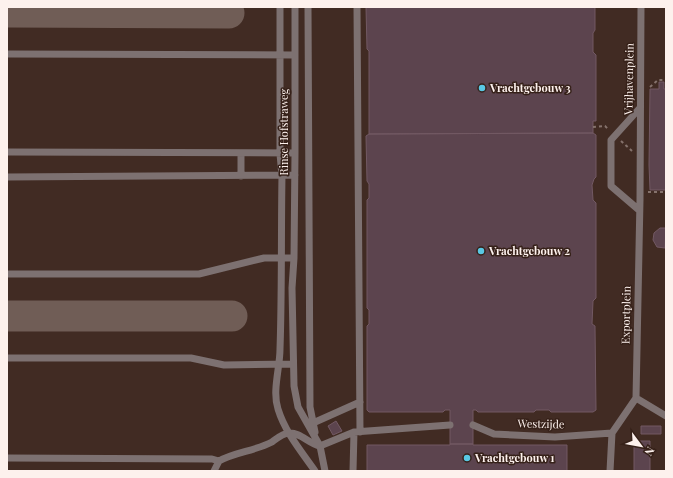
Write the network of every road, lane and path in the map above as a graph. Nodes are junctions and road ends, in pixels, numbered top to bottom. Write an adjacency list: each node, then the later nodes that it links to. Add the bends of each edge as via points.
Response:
1 (280, 7): 7 (lane, Rinse Hofstraweg)
2 (295, 7): 8 (lane, Rinse Hofstraweg)
3 (308, 7): 29 (lane, via 310,406)
4 (357, 7): 27 (lane)
5 (641, 7): 9 (lane, Vrijhavenplein)
6 (7, 54): 7 (lane)
7 (281, 55): 8 (lane); 14 (lane, Rinse Hofstraweg)
8 (295, 55): 12 (lane, Rinse Hofstraweg)
9 (639, 109): 11 (lane, Vrijhavenplein); 19 (lane, via 611,140 611,186)
10 (7, 152): 13 (lane)
11 (639, 152): 19 (lane, Exportplein)
12 (295, 153): 14 (lane); 17 (lane, Rinse Hofstraweg)
13 (241, 154): 14 (lane); 15 (lane)
14 (280, 154): 16 (lane, Rinse Hofstraweg)
15 (241, 176): 16 (lane); 18 (lane)
16 (282, 176): 17 (lane); 20 (lane, Rinse Hofstraweg)
17 (295, 176): 21 (lane, Rinse Hofstraweg)
18 (7, 177)
19 (639, 210): 26 (lane, Exportplein)
20 (281, 257): 21 (lane); 22 (lane, via 264,258 199,274); 24 (lane, Rinse Hofstraweg)
21 (294, 258): 25 (lane, Rinse Hofstraweg)
22 (7, 274)
23 (7, 358): 24 (lane, via 190,358 224,365)
24 (280, 364): 25 (lane); 33 (lane, Rinse Hofstraweg, via 276,387 278,408)
25 (293, 364): 35 (lane, Rinse Hofstraweg, via 298,407)
26 (636, 398): 28 (lane); 34 (lane)
27 (360, 402): 29 (lane); 32 (lane)
28 (666, 416)
29 (313, 423): 35 (lane)
30 (450, 425): 32 (lane)
31 (473, 425): 34 (lane, Westzijde, via 494,434 555,437)
32 (357, 432): 36 (lane); 42 (lane)
33 (288, 433): 36 (lane, via 297,434); 38 (lane); 40 (lane, Rinse Hofstraweg)
34 (612, 433): 43 (lane)
35 (316, 438): 36 (lane, Rinse Hofstraweg)
36 (320, 446): 41 (lane, Rinse Hofstraweg)
37 (7, 458): 38 (lane)
38 (219, 461): 39 (lane)
39 (214, 471)
40 (315, 471)
41 (325, 471)
42 (352, 471)
43 (610, 471)

